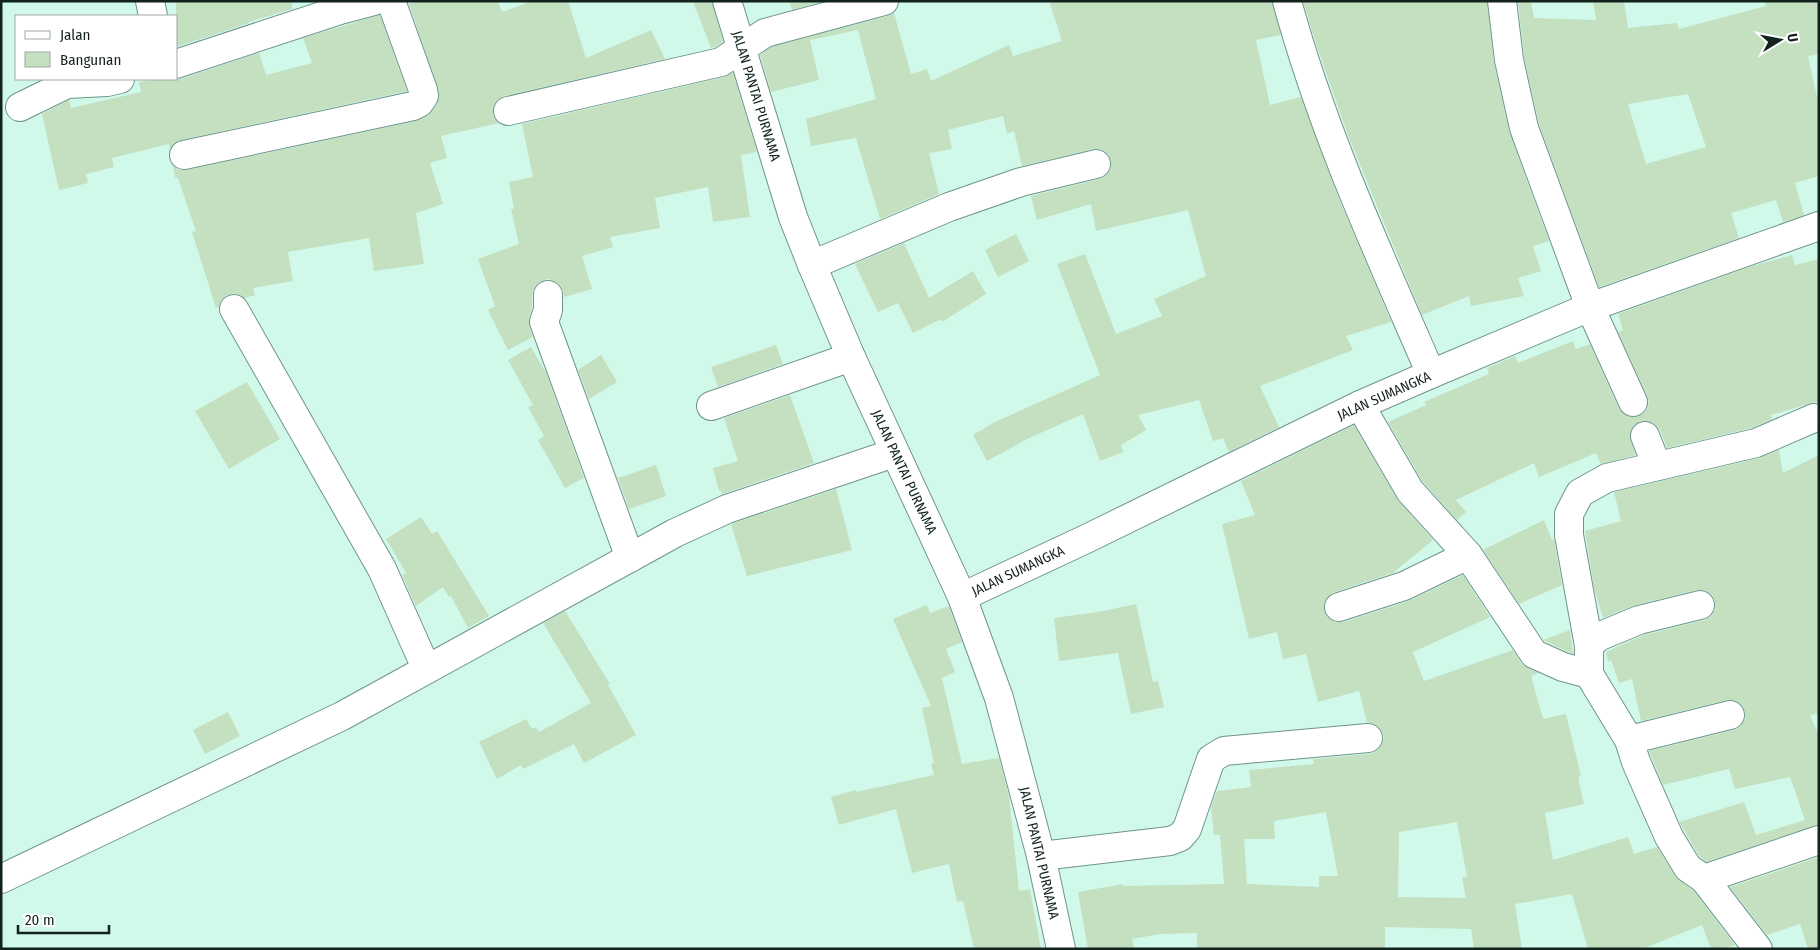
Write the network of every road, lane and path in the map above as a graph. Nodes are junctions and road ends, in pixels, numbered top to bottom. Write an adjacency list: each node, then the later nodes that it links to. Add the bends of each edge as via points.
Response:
1 (150, 1): 9 (street)
2 (374, 1): 8 (street)
3 (391, 1): 15 (street, via 423,90 424,96 419,103)
4 (727, 1): 10 (street, JALAN PANTAI PURNAMA)
5 (884, 1): 10 (street, via 765,33)
6 (1287, 1): 23 (street, via 1300,50 1350,188)
7 (1502, 1): 20 (street, via 1509,60 1524,128)
8 (338, 6): 11 (street)
9 (152, 15)
10 (742, 48): 14 (street, via 722,62); 18 (street, JALAN PANTAI PURNAMA, via 793,216)
11 (178, 63)
12 (116, 80): 13 (street, via 67,84)
13 (20, 107)
14 (508, 112)
15 (184, 155)
16 (1096, 164): 18 (street, via 1021,182 958,204)
17 (1819, 226): 20 (street, JALAN SUMANGKA)
18 (812, 265): 22 (street, JALAN PANTAI PURNAMA)
19 (548, 295): 32 (street, via 544,322)
20 (1590, 306): 23 (street, JALAN SUMANGKA); 24 (street)
21 (234, 309): 37 (street, via 382,568)
22 (851, 356): 26 (street); 29 (street, JALAN PANTAI PURNAMA)
23 (1431, 374): 25 (street, JALAN SUMANGKA)
24 (1633, 402)
25 (1360, 405): 31 (street, via 1410,490); 33 (street, JALAN SUMANGKA)
26 (710, 406)
27 (1814, 418): 30 (street, via 1756,443)
28 (1645, 436): 30 (street)
29 (894, 453): 32 (street, via 727,509); 33 (street, JALAN PANTAI PURNAMA)
30 (1657, 466): 36 (street, via 1607,478 1580,493 1570,514 1569,535)
31 (1468, 555): 35 (street, via 1404,586); 38 (street, via 1534,654)
32 (630, 558): 37 (street)
33 (962, 597): 43 (street, JALAN PANTAI PURNAMA, via 999,698)
34 (1700, 605): 36 (street, via 1639,620 1598,637)
35 (1339, 607)
36 (1589, 646): 38 (street)
37 (426, 668): 44 (street, via 342,716)
38 (1589, 674): 41 (street)
39 (1730, 715): 41 (street)
40 (1368, 738): 43 (street, via 1224,751 1211,759 1187,829 1180,837 1170,841)
41 (1629, 740): 45 (street, via 1670,837 1688,868)
42 (1819, 840): 45 (street)
43 (1041, 856): 46 (street, JALAN PANTAI PURNAMA)
44 (1, 879)
45 (1704, 879): 47 (street)
46 (1062, 949)
47 (1758, 949)

